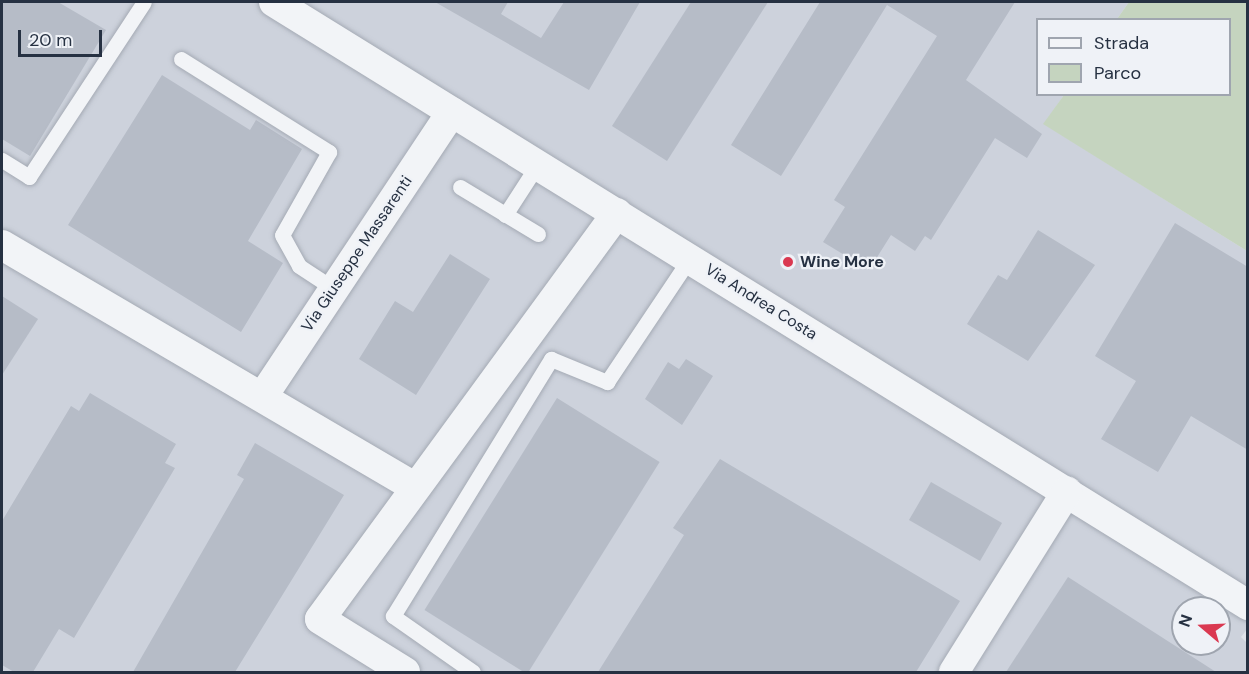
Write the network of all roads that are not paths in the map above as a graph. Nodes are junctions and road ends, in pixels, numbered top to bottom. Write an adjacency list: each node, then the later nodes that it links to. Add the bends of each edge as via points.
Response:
1 (144, 2): 5 (lane, via 28,177)
2 (274, 2): 4 (street, Via Andrea Costa)
3 (181, 59): 13 (lane, via 329,152 282,235 299,266)
4 (452, 112): 6 (street, Via Andrea Costa); 13 (street, Via Giuseppe Massarenti)
5 (2, 160)
6 (538, 164): 8 (street, Via Andrea Costa); 9 (lane)
7 (460, 187): 9 (lane)
8 (617, 213): 12 (street, Via Andrea Costa); 15 (street)
9 (505, 214): 10 (lane)
10 (538, 234)
11 (2, 245): 14 (street)
12 (690, 258): 16 (street, Via Andrea Costa); 19 (lane, via 607,382 551,358 393,616)
13 (334, 289): 14 (street, Via Giuseppe Massarenti)
14 (262, 396): 15 (street)
15 (415, 487): 18 (street, via 320,619)
16 (1067, 491): 17 (street, Via Andrea Costa); 20 (street)
17 (1248, 605)
18 (405, 672)
19 (473, 672)
20 (954, 672)

